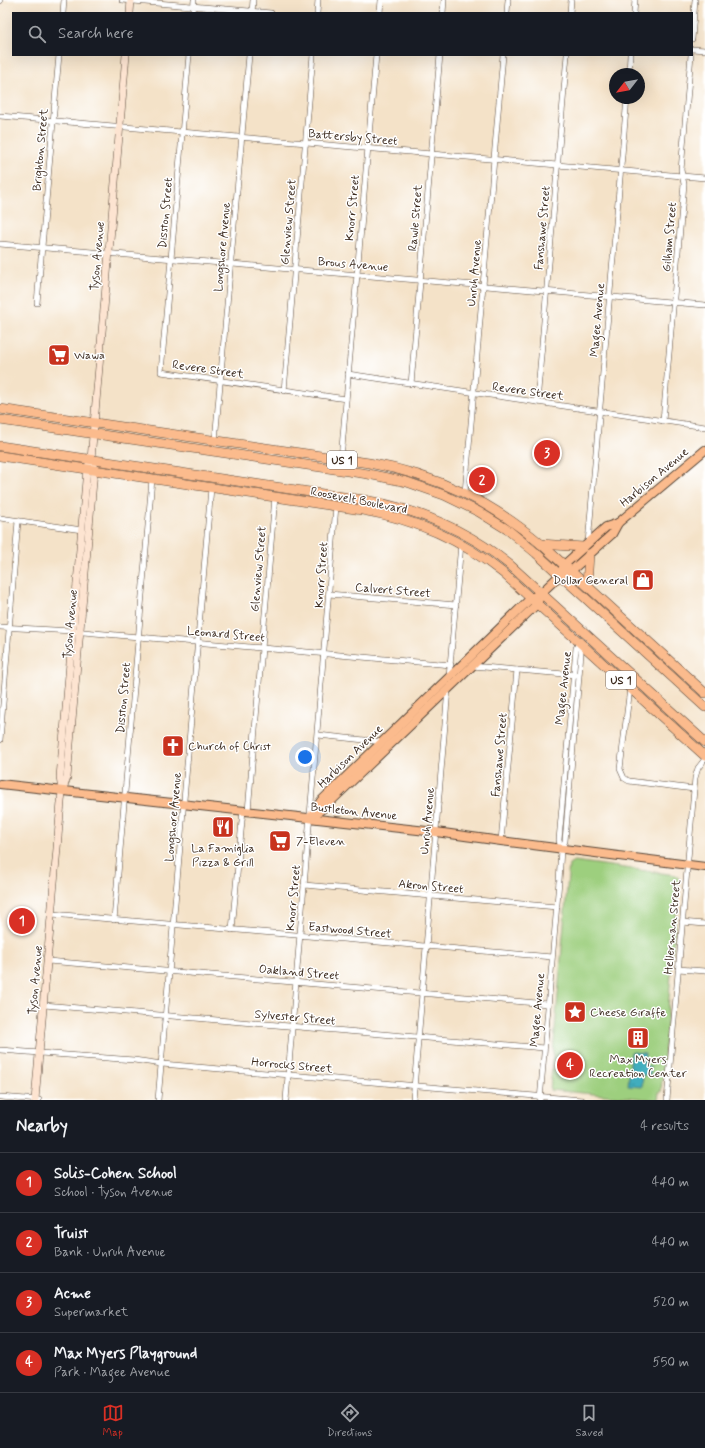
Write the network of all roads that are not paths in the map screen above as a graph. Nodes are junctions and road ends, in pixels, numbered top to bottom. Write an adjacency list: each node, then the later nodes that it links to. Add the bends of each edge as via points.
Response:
1 (64, 0): 14 (street)
2 (122, 0): 3 (street)
3 (131, 0): 13 (street); 15 (street)
4 (194, 0): 13 (street)
5 (253, 0): 17 (street)
6 (318, 0): 18 (street)
7 (381, 0): 19 (street)
8 (444, 0): 20 (street)
9 (508, 0): 21 (street)
10 (571, 0): 22 (street)
11 (635, 0): 23 (street)
12 (695, 0): 24 (street)
13 (193, 6): 16 (street); 17 (street)
14 (62, 12)
15 (130, 12)
16 (193, 12)
17 (252, 12)
18 (316, 12)
19 (380, 12)
20 (443, 12)
21 (507, 12)
22 (570, 12)
23 (634, 12)
24 (693, 26)
25 (693, 49): 26 (street)
26 (705, 50)
27 (59, 56): 41 (street, Brighton Street)
28 (126, 56): 42 (street, Tyson Avenue)
29 (189, 56): 43 (street, Disston Street)
30 (248, 56): 44 (street, Longshore Avenue)
31 (313, 56): 45 (street, Glenview Street)
32 (376, 56): 46 (street, Knorr Street)
33 (440, 56): 47 (street, Rawle Street)
34 (503, 56): 48 (street, Unruh Avenue)
35 (567, 56): 49 (street, Fanshawe Street)
36 (630, 56): 38 (street)
37 (691, 56): 51 (street, Gilham Street)
38 (629, 68)
39 (626, 104): 50 (street, Magee Avenue)
40 (0, 116): 41 (street, Battersby Street)
41 (53, 121): 42 (street, Battersby Street); 54 (street, Brighton Street)
42 (120, 127): 43 (street, Battersby Street); 55 (street, Tyson Avenue)
43 (182, 132): 44 (street, Battersby Street); 56 (street, Disston Street)
44 (242, 137): 45 (street, Battersby Street); 57 (street, Longshore Avenue)
45 (305, 143): 46 (street, Battersby Street); 58 (street, Glenview Street)
46 (368, 148): 47 (street, Battersby Street); 59 (street, Knorr Street)
47 (432, 154): 48 (street, Battersby Street); 60 (street, Rawle Street)
48 (494, 159): 49 (street, Battersby Street); 61 (street, Unruh Avenue)
49 (557, 165): 50 (street, Battersby Street); 62 (street, Fanshawe Street)
50 (620, 170): 51 (street, Battersby Street); 63 (street, Magee Avenue)
51 (682, 176): 52 (street, Battersby Street); 64 (street, Gilham Street, via 684,184)
52 (705, 178)
53 (0, 244): 54 (street, Brous Avenue)
54 (42, 248): 55 (street, Brous Avenue); 65 (street, Brighton Street)
55 (109, 253): 56 (street, Brous Avenue); 79 (street, Tyson Avenue)
56 (171, 258): 57 (street, Brous Avenue); 67 (street, Disston Street)
57 (230, 264): 58 (street, Brous Avenue); 69 (street, Longshore Avenue)
58 (294, 269): 59 (street, Brous Avenue); 71 (street, Glenview Street)
59 (357, 275): 60 (street, Brous Avenue); 68 (street, Knorr Street)
60 (420, 280): 61 (street, Brous Avenue); 70 (street, Rawle Street)
61 (483, 286): 62 (street, Brous Avenue); 72 (street, Unruh Avenue)
62 (546, 291): 63 (street, Brous Avenue); 74 (street, Fanshawe Street)
63 (609, 296): 64 (street, Brous Avenue); 76 (street, Magee Avenue)
64 (673, 302): 66 (street, Brous Avenue); 78 (street, Gilham Street)
65 (37, 303)
66 (705, 305)
67 (162, 372): 69 (street, Revere Street)
68 (348, 374): 70 (street, Revere Street); 73 (street, Knorr Street)
69 (220, 381): 71 (street, Revere Street); 82 (street, Longshore Avenue)
70 (411, 384): 72 (street, Revere Street)
71 (284, 391): 73 (street, Revere Street)
72 (474, 393): 74 (street, Revere Street); 93 (street, Unruh Avenue)
73 (346, 400): 89 (street, Knorr Street)
74 (537, 402): 76 (street, Revere Street)
75 (0, 409): 79 (highway, US 1)
76 (600, 412): 78 (street, Revere Street); 102 (street, Magee Avenue)
77 (0, 420): 81 (highway, Roosevelt Boulevard / US 1)
78 (663, 421): 80 (street, Revere Street)
79 (94, 423): 81 (street, Tyson Avenue); 82 (highway, US 1)
80 (705, 427)
81 (93, 433): 88 (street, Tyson Avenue); 104 (highway, Roosevelt Boulevard / US 1, via 407,482 444,495 488,518 516,537)
82 (215, 441): 89 (highway, US 1)
83 (0, 446): 85 (highway, Roosevelt Boulevard / US 1)
84 (0, 450): 85 (highway)
85 (31, 450): 88 (highway, Roosevelt Boulevard / US 1)
86 (705, 450): 102 (main road, Harbison Avenue, via 618,523 612,534)
87 (0, 456): 90 (highway, Roosevelt Boulevard / US 1)
88 (91, 459): 90 (street, Tyson Avenue); 106 (highway, Roosevelt Boulevard / US 1, via 356,498 400,507 435,519 475,540 510,565)
89 (341, 459): 93 (highway, US 1, via 410,472)
90 (91, 470): 91 (highway, Roosevelt Boulevard / US 1); 98 (street, Tyson Avenue); 101 (street, Tyson Avenue)
91 (152, 479): 92 (highway, Roosevelt Boulevard / US 1); 115 (street, Disston Street)
92 (211, 488): 94 (highway, Roosevelt Boulevard / US 1); 116 (street, Longshore Avenue)
93 (465, 493): 100 (highway, US 1, via 504,515)
94 (275, 497): 95 (highway, Roosevelt Boulevard / US 1); 118 (street, Glenview Street)
95 (336, 506): 99 (highway, Roosevelt Boulevard / US 1, via 398,517); 107 (street, Knorr Street)
96 (0, 518): 97 (street)
97 (18, 521): 98 (street); 112 (street)
98 (82, 530): 101 (street, Tyson Avenue)
99 (461, 544): 108 (highway, Roosevelt Boulevard / US 1, via 494,566); 109 (street, Unruh Avenue)
100 (541, 544): 102 (highway); 103 (highway, US 1)
101 (84, 547): 113 (street, Tyson Avenue); 114 (street, Tyson Avenue)
102 (587, 548): 103 (main road, Harbison Avenue); 105 (highway)
103 (568, 568): 104 (main road, Harbison Avenue); 105 (highway, US 1)
104 (560, 575): 106 (main road, Harbison Avenue); 120 (highway, Roosevelt Boulevard / US 1)
105 (587, 585): 110 (highway, US 1)
106 (542, 593): 108 (main road, Harbison Avenue); 134 (highway, Roosevelt Boulevard / US 1)
107 (329, 594): 109 (street, Calvert Street); 119 (street, Knorr Street)
108 (534, 601): 117 (highway, Roosevelt Boulevard / US 1); 122 (main road, Harbison Avenue); 125 (main road, Harbison Avenue)
109 (456, 605): 121 (street, Unruh Avenue)
110 (620, 616): 120 (highway); 128 (highway, US 1)
111 (0, 627): 112 (street, Leonard Street)
112 (10, 628): 113 (street, Leonard Street); 132 (street)
113 (72, 631): 114 (street, Leonard Street); 139 (street, Tyson Avenue, via 60,777)
114 (80, 632): 115 (street, Leonard Street); 139 (street, Tyson Avenue, via 67,778)
115 (139, 637): 116 (street, Leonard Street); 140 (street, Disston Street)
116 (198, 642): 118 (street, Leonard Street); 141 (street, Longshore Avenue)
117 (579, 642): 124 (street, Magee Avenue, via 576,648); 127 (highway, Roosevelt Boulevard / US 1)
118 (262, 647): 119 (street, Leonard Street); 142 (street, Glenview Street)
119 (325, 653): 121 (street, Leonard Street); 131 (street, Knorr Street)
120 (647, 654): 129 (highway, Roosevelt Boulevard / US 1)
121 (450, 664): 125 (street, Unruh Avenue)
122 (472, 666): 123 (street); 126 (main road, Harbison Avenue)
123 (517, 670): 124 (street); 145 (street, Fanshawe Street)
124 (576, 675): 146 (street, Magee Avenue)
125 (449, 677): 126 (street, Unruh Avenue); 133 (main road, Harbison Avenue)
126 (448, 688): 133 (main road, Harbison Avenue); 144 (street, Unruh Avenue)
127 (630, 688): 130 (highway, Roosevelt Boulevard / US 1); 138 (street, via 620,769 622,775 629,781)
128 (705, 693)
129 (705, 707)
130 (672, 726): 134 (highway); 135 (highway, Roosevelt Boulevard / US 1)
131 (318, 735): 133 (street); 143 (street, Knorr Street)
132 (0, 740)
133 (387, 742): 143 (main road, Harbison Avenue, via 326,806)
134 (705, 743)
135 (705, 756)
136 (705, 760): 138 (street, Hellerman Street, via 696,770)
137 (0, 784): 139 (main road, Bustleton Avenue)
138 (694, 790): 147 (street, Hellerman Street)
139 (62, 791): 140 (main road, Bustleton Avenue); 152 (street, Tyson Avenue)
140 (125, 797): 141 (main road, Bustleton Avenue); 153 (street, Disston Street)
141 (184, 804): 142 (main road, Bustleton Avenue); 155 (street, Longshore Avenue)
142 (245, 811): 143 (main road, Bustleton Avenue); 157 (street, Glenview Street)
143 (310, 818): 144 (main road, Bustleton Avenue); 149 (street, Knorr Street)
144 (436, 832): 145 (main road, Bustleton Avenue); 150 (street, Unruh Avenue)
145 (501, 842): 146 (main road, Bustleton Avenue)
146 (561, 849): 147 (main road, Bustleton Avenue); 151 (street, Magee Avenue)
147 (687, 865): 148 (main road, Bustleton Avenue); 154 (street, Hellerman Street)
148 (705, 867)
149 (304, 885): 150 (street, Akron Street); 158 (street, Knorr Street)
150 (431, 895): 151 (street, Akron Street); 159 (street, Unruh Avenue)
151 (557, 907): 160 (street, Magee Avenue)
152 (52, 914): 153 (street, Eastwood Street); 161 (street, Tyson Avenue)
153 (114, 920): 155 (street, Eastwood Street)
154 (682, 922): 156 (street); 162 (street, Hellerman Street)
155 (174, 924): 157 (street, Eastwood Street); 163 (street, Longshore Avenue)
156 (705, 924)
157 (232, 930): 158 (street, Eastwood Street)
158 (300, 936): 159 (street, Eastwood Street); 165 (street, Knorr Street)
159 (426, 947): 160 (street, Eastwood Street); 166 (street, Unruh Avenue)
160 (552, 958): 167 (street, Magee Avenue)
161 (48, 961): 163 (street, Oakland Street); 168 (street, Tyson Avenue)
162 (678, 969): 164 (street); 186 (street, Hellerman Street)
163 (170, 971): 165 (street, Oakland Street); 169 (street, Longshore Avenue)
164 (705, 971)
165 (295, 982): 166 (street, Oakland Street); 170 (street, Knorr Street)
166 (422, 994): 167 (street, Oakland Street); 171 (street, Unruh Avenue)
167 (548, 1004): 172 (street, Magee Avenue)
168 (44, 1005): 169 (street, Sylvester Street); 174 (street, Tyson Avenue)
169 (166, 1016): 170 (street, Sylvester Street); 175 (street, Longshore Avenue)
170 (292, 1027): 171 (street, Sylvester Street); 176 (street, Knorr Street)
171 (418, 1038): 172 (street, Sylvester Street); 177 (street, Unruh Avenue)
172 (544, 1048): 179 (street, Magee Avenue)
173 (0, 1050): 174 (street, Horrocks Street)
174 (40, 1054): 175 (street, Horrocks Street); 180 (street, Tyson Avenue)
175 (162, 1064): 176 (street, Horrocks Street); 182 (street, Longshore Avenue)
176 (288, 1075): 177 (street, Horrocks Street); 183 (street, Knorr Street)
177 (414, 1086): 179 (street, Horrocks Street); 184 (street, Unruh Avenue)
178 (0, 1097): 180 (street)
179 (540, 1098): 185 (street, Horrocks Street)
180 (36, 1100): 181 (street)
181 (39, 1100)
182 (158, 1100)
183 (286, 1100)
184 (413, 1100)
185 (582, 1100)
186 (666, 1100)

